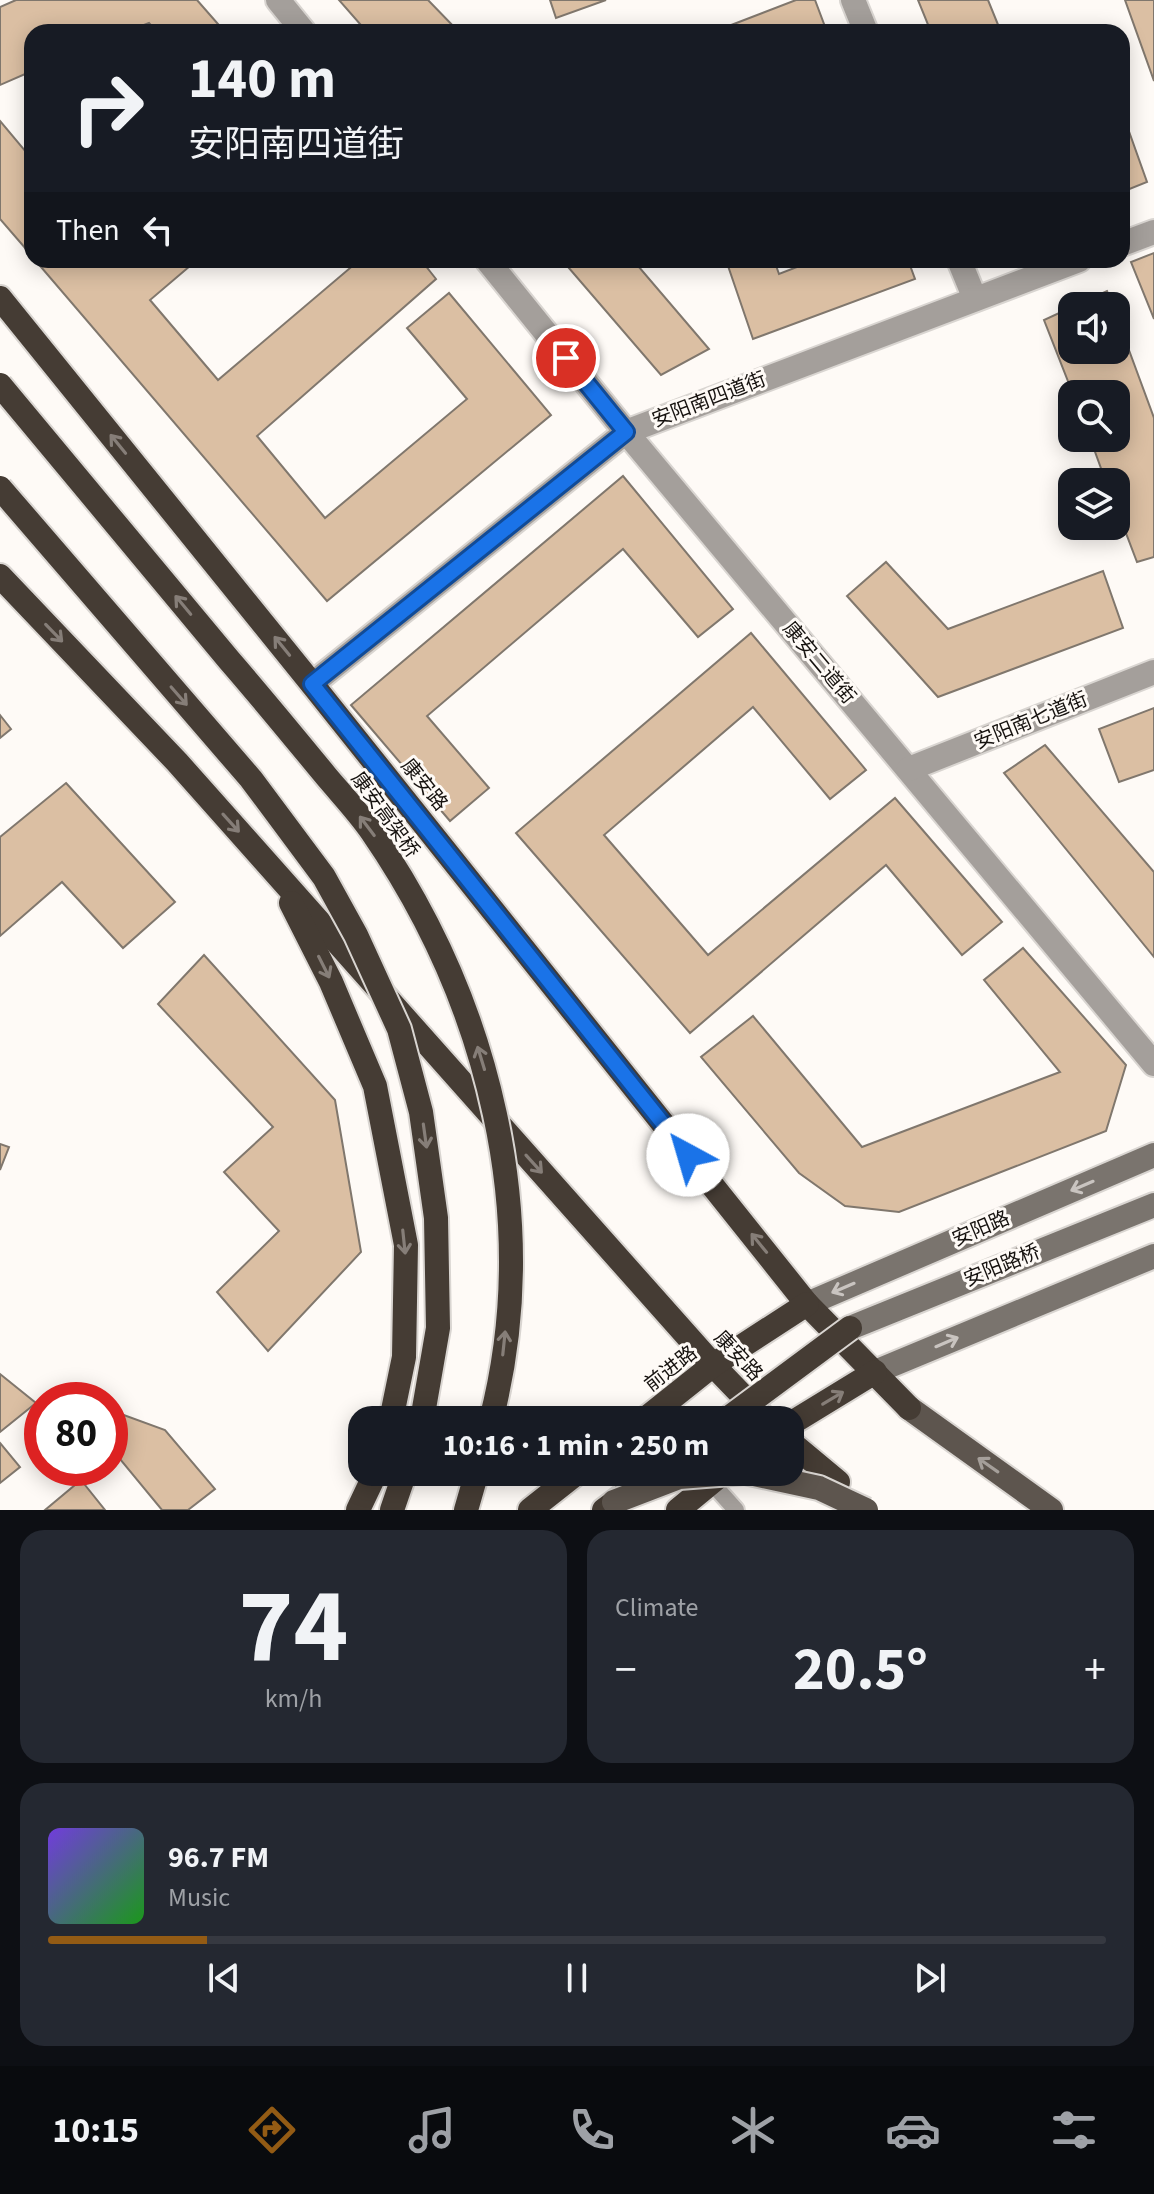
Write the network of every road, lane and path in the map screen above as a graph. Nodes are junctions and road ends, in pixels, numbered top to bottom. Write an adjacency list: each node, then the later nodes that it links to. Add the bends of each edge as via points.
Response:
1 (278, 0): 3 (street)
2 (853, 0): 4 (street)
3 (298, 24)
4 (863, 24)
5 (1154, 232): 6 (street)
6 (1130, 241)
7 (493, 268): 13 (street, 康安二道街)
8 (962, 268): 11 (street)
9 (1058, 268): 11 (street, 安阳南四道街)
10 (0, 298): 17 (highway, 康安路, one-way to 10)
11 (975, 299): 13 (street, 安阳南四道街)
12 (0, 385): 30 (highway, 康安高架桥, one-way to 12, bridge, via 509,1301 510,1200 473,1029 436,939 371,830)
13 (626, 432): 17 (street, 安阳南四道街); 18 (street, 康安二道街)
14 (0, 488): 29 (highway, one-way to 29, bridge, via 288,828 324,877 399,1029 421,1112 436,1218 438,1328)
15 (0, 576): 19 (highway, 康安路, one-way to 19)
16 (1154, 672): 18 (street, 安阳南七道街)
17 (312, 684): 24 (highway, 康安路, one-way to 17)
18 (909, 769): 20 (street, 康安二道街)
19 (275, 873): 26 (highway, 康安路, one-way to 26); 28 (highway, one-way to 28, via 331,982 375,1086 406,1245 404,1357)
20 (1154, 1064)
21 (1154, 1155): 24 (main road, 安阳路, one-way to 24)
22 (1154, 1205): 25 (main road, 安阳路桥)
23 (1154, 1256): 27 (main road, one-way to 23)
24 (807, 1304): 26 (highway, 前进路); 27 (highway, 康安路)
25 (850, 1328): 32 (highway, bridge)
26 (713, 1365): 31 (highway, 前进路); 33 (highway, 康安路)
27 (875, 1372): 34 (highway, 康安路); 35 (highway, one-way to 27)
28 (394, 1406)
29 (424, 1406)
30 (494, 1406)
31 (662, 1406)
32 (745, 1406)
33 (753, 1406)
34 (909, 1408): 53 (main road, one-way to 34)
35 (804, 1415)
36 (804, 1454): 37 (highway)
37 (838, 1482): 52 (main road)
38 (369, 1486): 46 (highway)
39 (400, 1486): 47 (highway)
40 (473, 1486): 48 (highway)
41 (560, 1486): 49 (highway)
42 (636, 1486): 45 (highway, bridge)
43 (707, 1486): 50 (highway)
44 (723, 1486): 51 (lane)
45 (609, 1506): 52 (main road, bridge, via 679,1477 745,1472 819,1488)
46 (358, 1510)
47 (392, 1510)
48 (466, 1510)
49 (530, 1510)
50 (678, 1510)
51 (736, 1510)
52 (866, 1510)
53 (1051, 1510)

